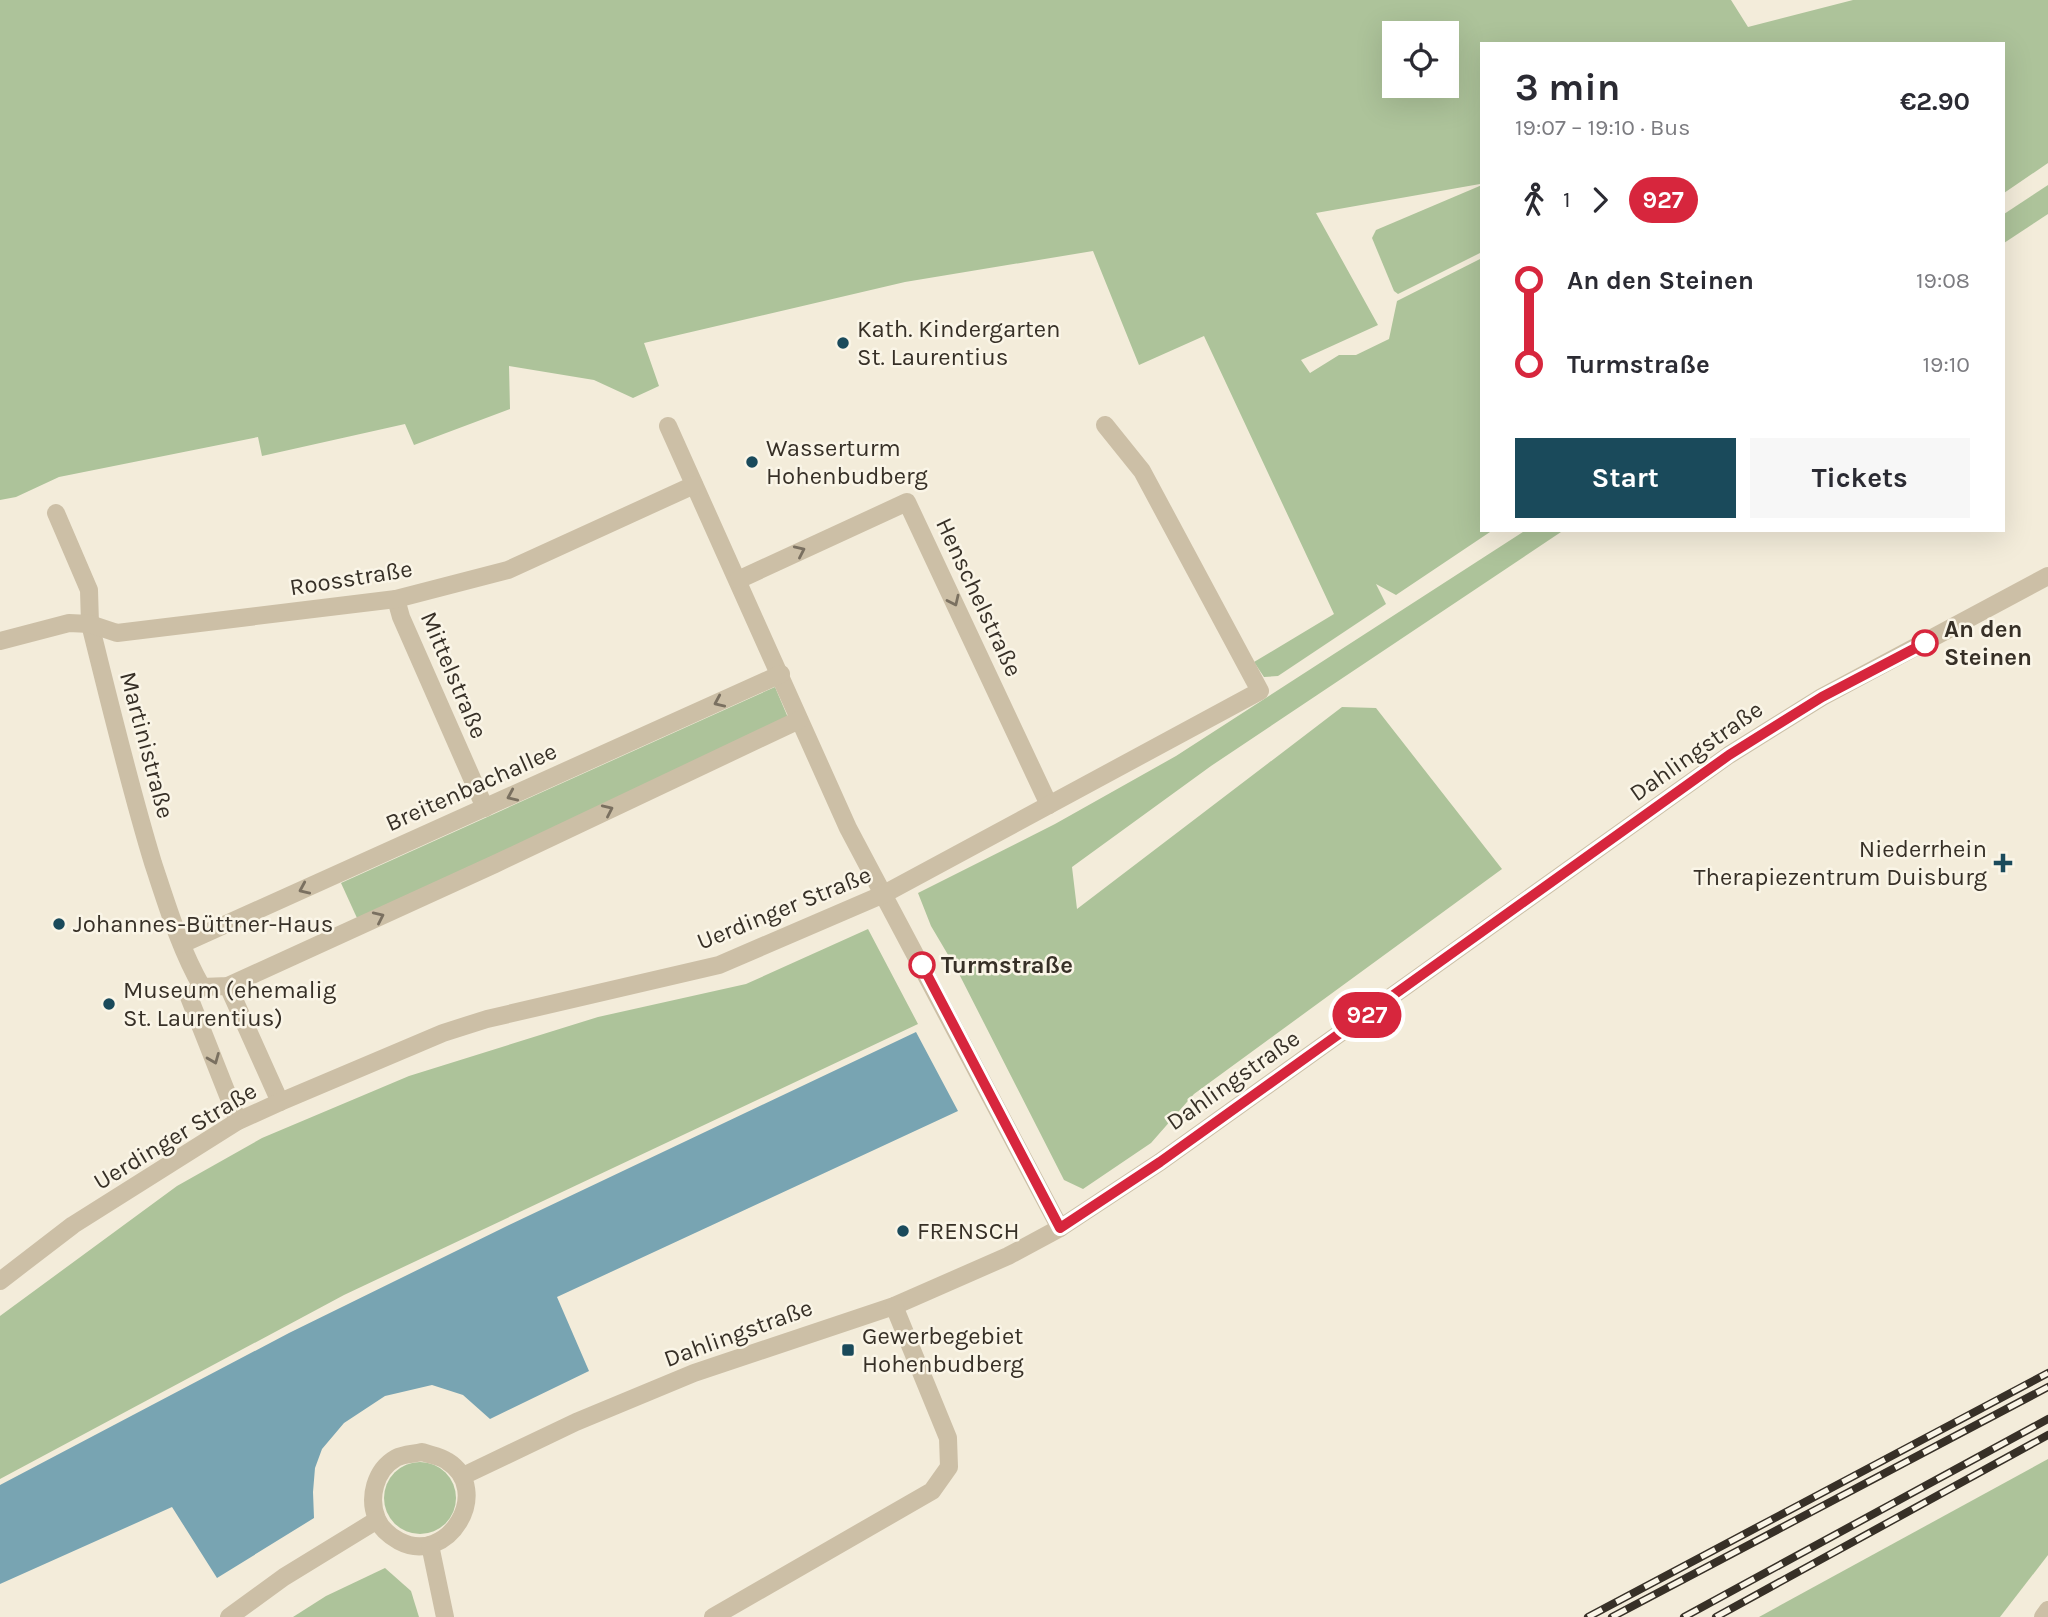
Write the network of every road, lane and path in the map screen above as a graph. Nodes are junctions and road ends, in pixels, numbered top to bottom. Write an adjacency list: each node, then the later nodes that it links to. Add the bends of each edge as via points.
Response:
1 (1105, 425): 12 (street, Uerdinger Straße, via 1142,471 1260,691)
2 (668, 426): 3 (street)
3 (694, 485): 6 (street); 7 (street, Roosstraße, via 508,570)
4 (56, 513): 8 (street, Martinistraße, via 89,590)
5 (2048, 576): 20 (street, Dahlingstraße, via 1822,697 1729,755 1160,1162)
6 (738, 580): 10 (street); 12 (street, Henschelstraße, one-way to 12, via 907,502)
7 (396, 599): 8 (street, Roosstraße, via 117,634); 13 (street, Mittelstraße)
8 (90, 624): 9 (street, Roosstraße, via 69,623); 15 (street, Martinistraße, via 142,825)
9 (0, 641)
10 (781, 674): 11 (street); 13 (street, Breitenbachallee, one-way to 13)
11 (799, 720): 14 (street); 16 (street, one-way to 11)
12 (1049, 805): 14 (street, Uerdinger Straße)
13 (485, 808): 15 (street, Breitenbachallee, one-way to 15)
14 (884, 894): 18 (street, Uerdinger Straße, via 719,965 486,1019); 20 (street)
15 (182, 944): 17 (street, Martinistraße)
16 (228, 986): 17 (street); 18 (street)
17 (195, 992): 19 (street, Martinistraße, one-way to 19)
18 (280, 1102): 19 (street, Uerdinger Straße)
19 (239, 1121): 21 (street, Uerdinger Straße, via 73,1225)
20 (1060, 1228): 22 (street, Dahlingstraße)
21 (0, 1281)
22 (894, 1306): 23 (street, Dahlingstraße, via 694,1373); 29 (street, via 948,1438 949,1467 932,1491)
23 (463, 1476): 24 (street, via 447,1461 422,1452 396,1458 380,1472 372,1496); 25 (street, via 467,1497 463,1517 454,1531)
24 (377, 1520): 25 (street, via 388,1535 406,1544); 27 (street)
25 (430, 1545): 28 (street)
26 (2048, 1610): 30 (street)
27 (229, 1617)
28 (445, 1617)
29 (713, 1617)
30 (2043, 1617)

